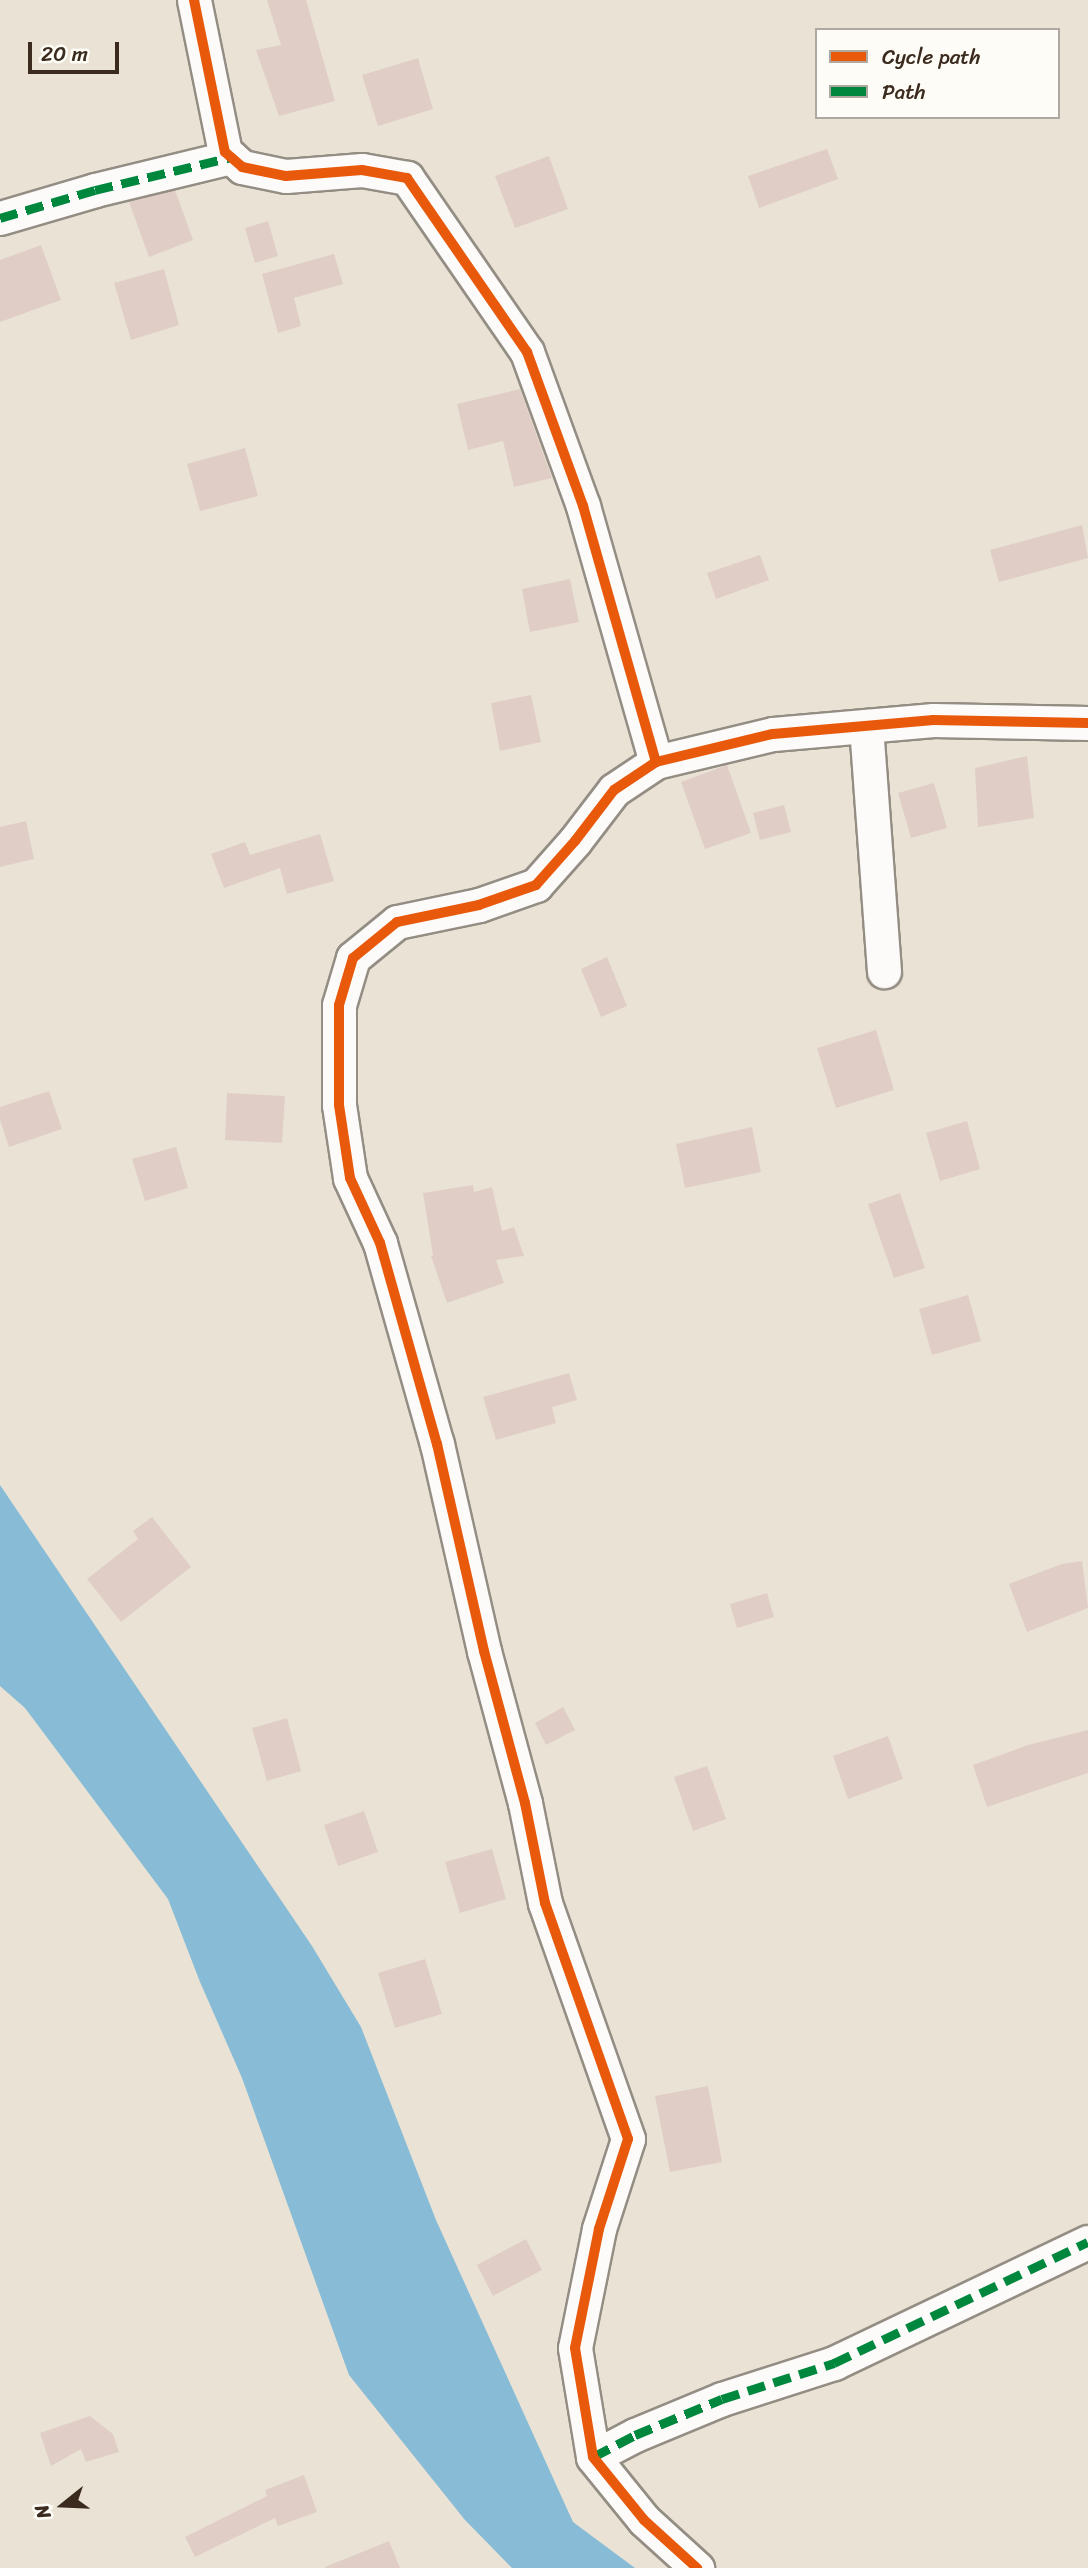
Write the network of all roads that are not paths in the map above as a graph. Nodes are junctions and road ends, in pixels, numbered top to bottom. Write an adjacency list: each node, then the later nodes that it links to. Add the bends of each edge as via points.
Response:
1 (194, 0): 2 (street, via 225,152)
2 (231, 157): 3 (street); 6 (street, via 242,167 286,176 362,170 407,178 527,352 583,506)
3 (0, 218)
4 (1088, 723): 5 (street, via 933,720)
5 (866, 726): 6 (street, via 772,734); 7 (street)
6 (656, 762): 9 (street, via 614,790 536,885 479,905 397,922 353,958 339,1004 339,1105 350,1178 380,1243 437,1444 545,1903 628,2139 599,2229 575,2348)
7 (884, 971)
8 (1088, 2242): 9 (street, via 834,2363 710,2404)
9 (593, 2458): 10 (street, via 643,2520)
10 (697, 2568)

